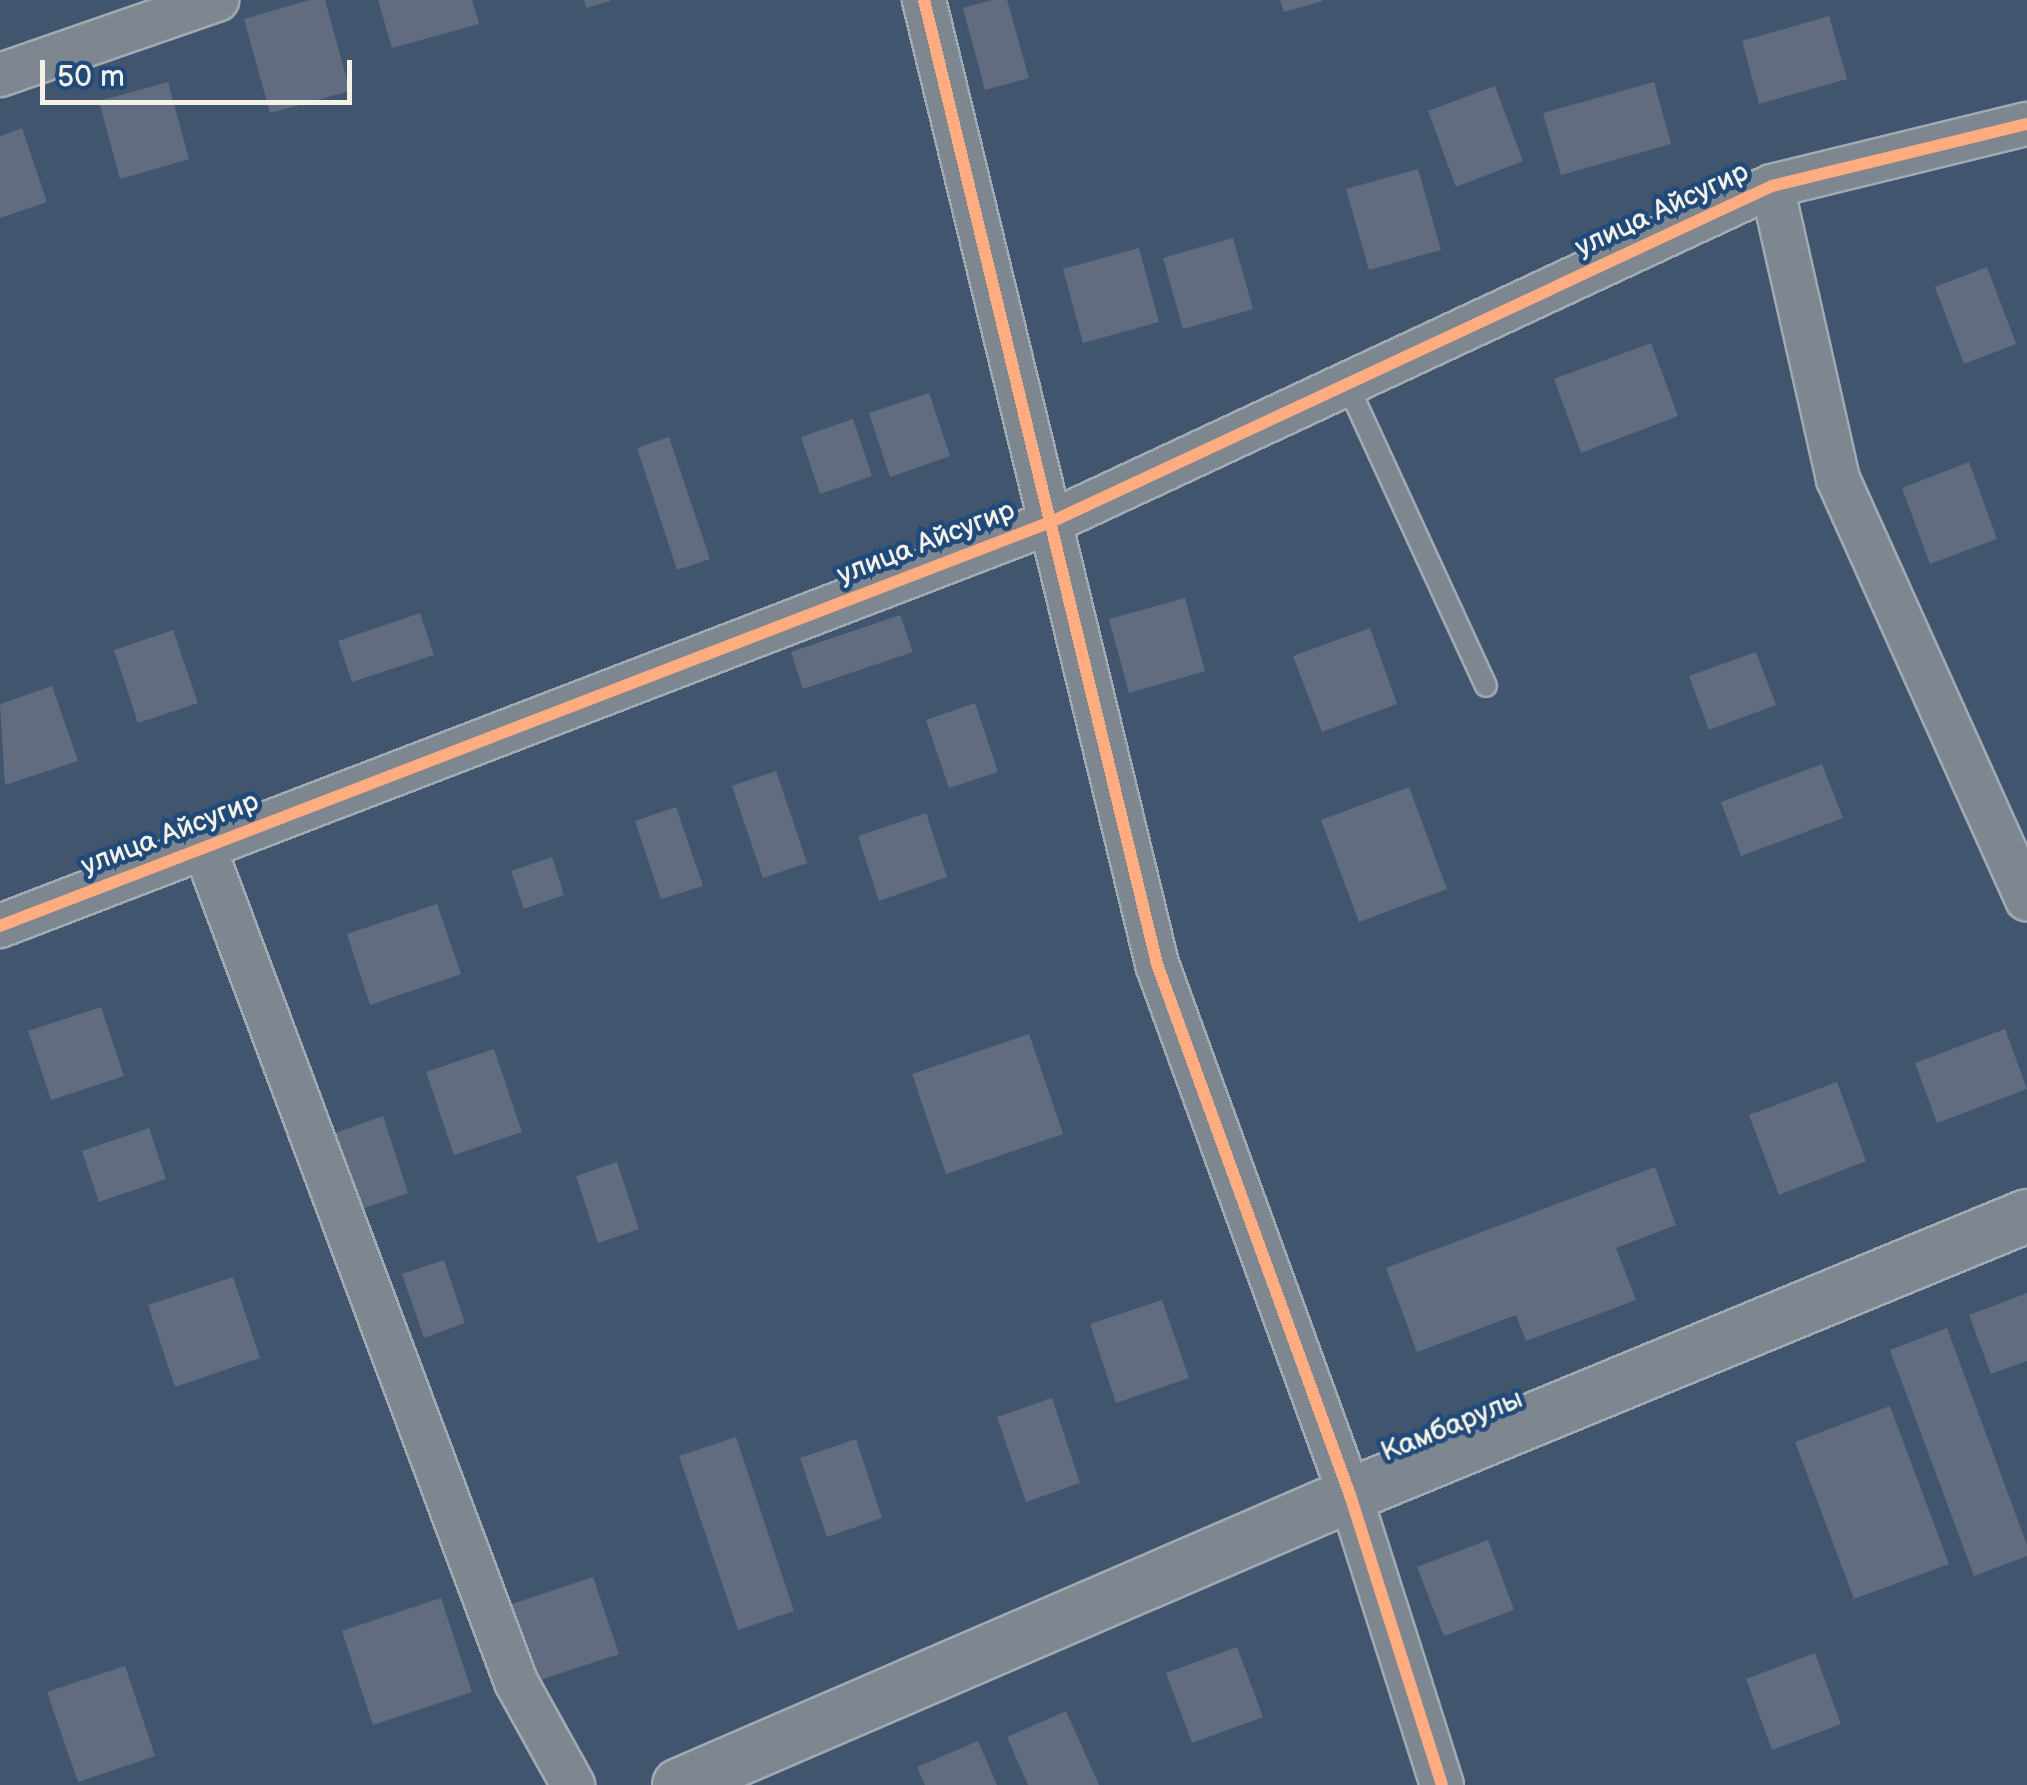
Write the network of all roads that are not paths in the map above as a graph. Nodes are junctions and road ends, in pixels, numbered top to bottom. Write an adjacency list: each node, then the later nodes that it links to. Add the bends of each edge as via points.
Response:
1 (216, 0): 3 (street)
2 (924, 0): 7 (street)
3 (0, 75)
4 (2027, 124): 5 (street, улица Айсугир)
5 (1772, 186): 6 (street, улица Айсугир); 10 (street, via 1838,479)
6 (1348, 386): 7 (street, улица Айсугир); 8 (lane)
7 (1051, 522): 9 (street, улица Айсугир); 13 (street, via 1157,964)
8 (1486, 686)
9 (204, 847): 11 (street, улица Айсугир); 14 (street, via 516,1682)
10 (2027, 898)
11 (0, 926)
12 (2027, 1216): 13 (street, Камбарулы)
13 (1350, 1495): 15 (street, Камбарулы); 16 (street)
14 (573, 1785)
15 (679, 1785)
16 (1442, 1785)

